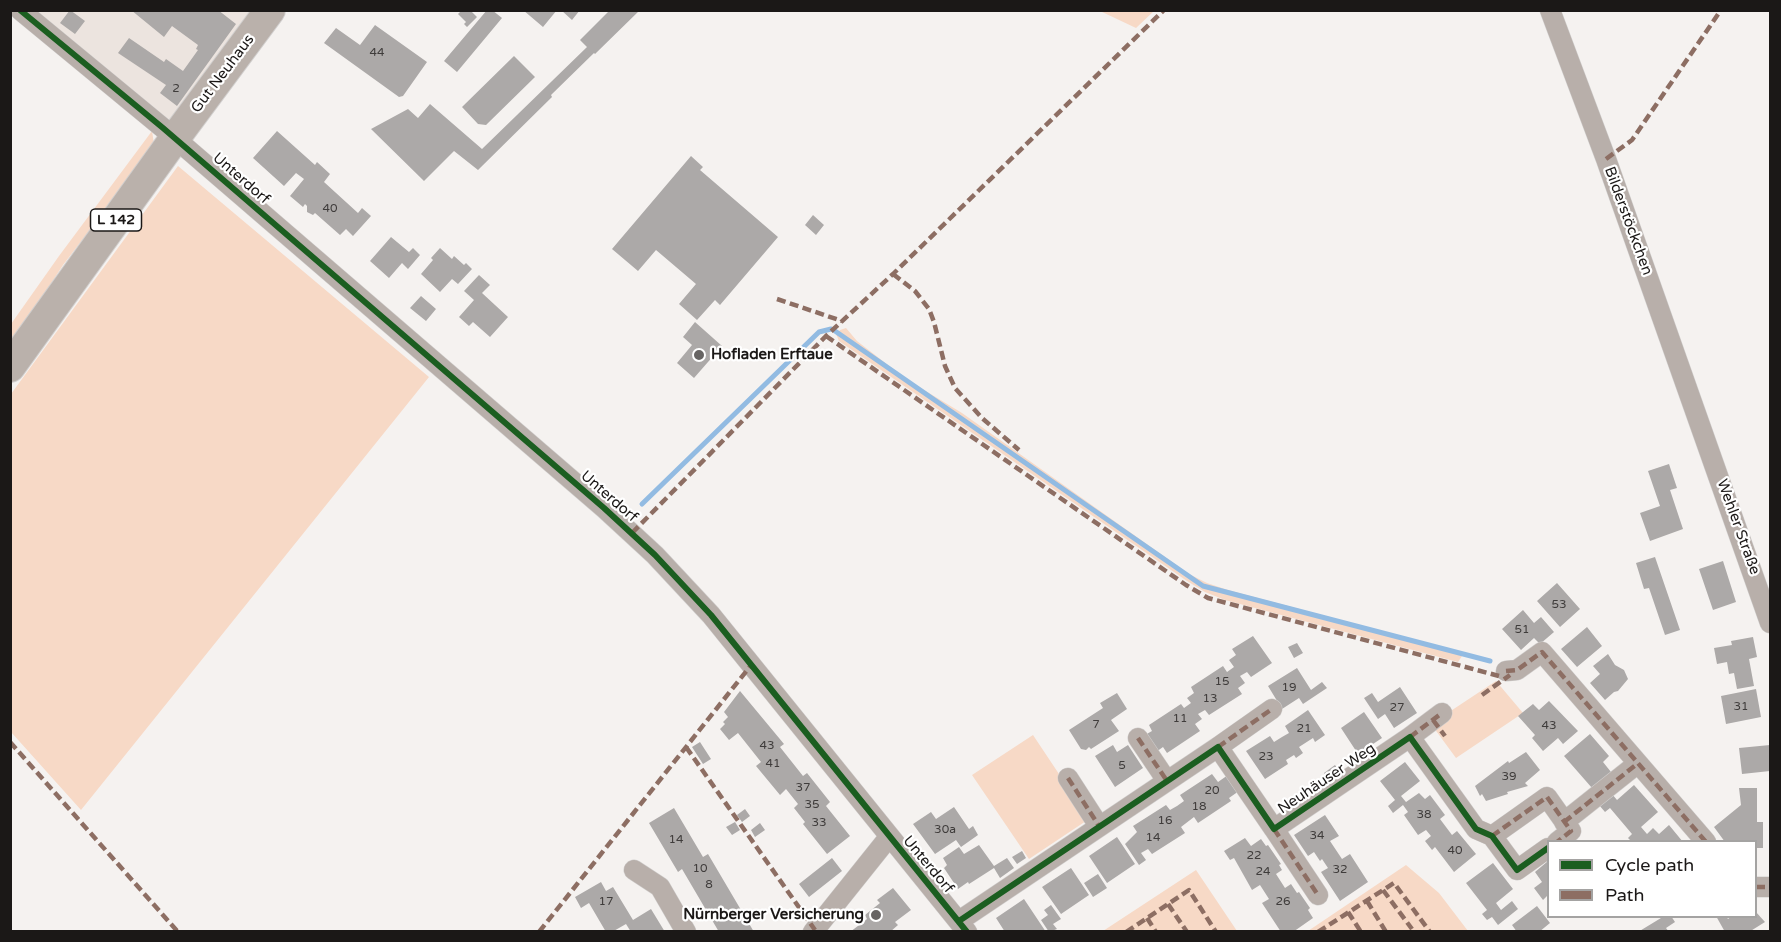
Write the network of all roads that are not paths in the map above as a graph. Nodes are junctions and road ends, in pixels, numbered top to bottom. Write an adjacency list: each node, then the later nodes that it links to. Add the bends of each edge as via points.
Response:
1 (21, 10): 4 (street, Unterdorf)
2 (270, 10): 4 (main road, Gut Neuhaus / L 142)
3 (1550, 10): 6 (street, Bilderstöckchen)
4 (175, 138): 5 (main road, L 142); 21 (street, Unterdorf, via 655,555 711,615)
5 (10, 367)
6 (1704, 432): 7 (street, Wehler Straße)
7 (1770, 617)
8 (1506, 671): 14 (street, via 1517,670 1542,652)
9 (1272, 709): 13 (street)
10 (1442, 713): 11 (street, Neuhäuser Weg)
11 (1410, 737): 19 (street, Neuhäuser Weg); 20 (street, via 1476,829)
12 (1138, 738): 16 (street)
13 (1218, 747): 16 (street); 19 (street, Neuhäuser Weg)
14 (1637, 764): 17 (street); 23 (street)
15 (1068, 778): 18 (street)
16 (1167, 781): 18 (street)
17 (1564, 822): 20 (street, via 1547,797); 22 (street, via 1571,831)
18 (1100, 826): 27 (street)
19 (1274, 829): 26 (street, Neuhäuser Weg)
20 (1492, 836): 24 (street, via 1517,870)
21 (889, 837): 27 (street, Unterdorf); 29 (street)
22 (1560, 840)
23 (1704, 840)
24 (1547, 849)
25 (634, 870): 28 (street, via 660,888)
26 (1318, 895)
27 (963, 926)
28 (686, 932)
29 (813, 932)

